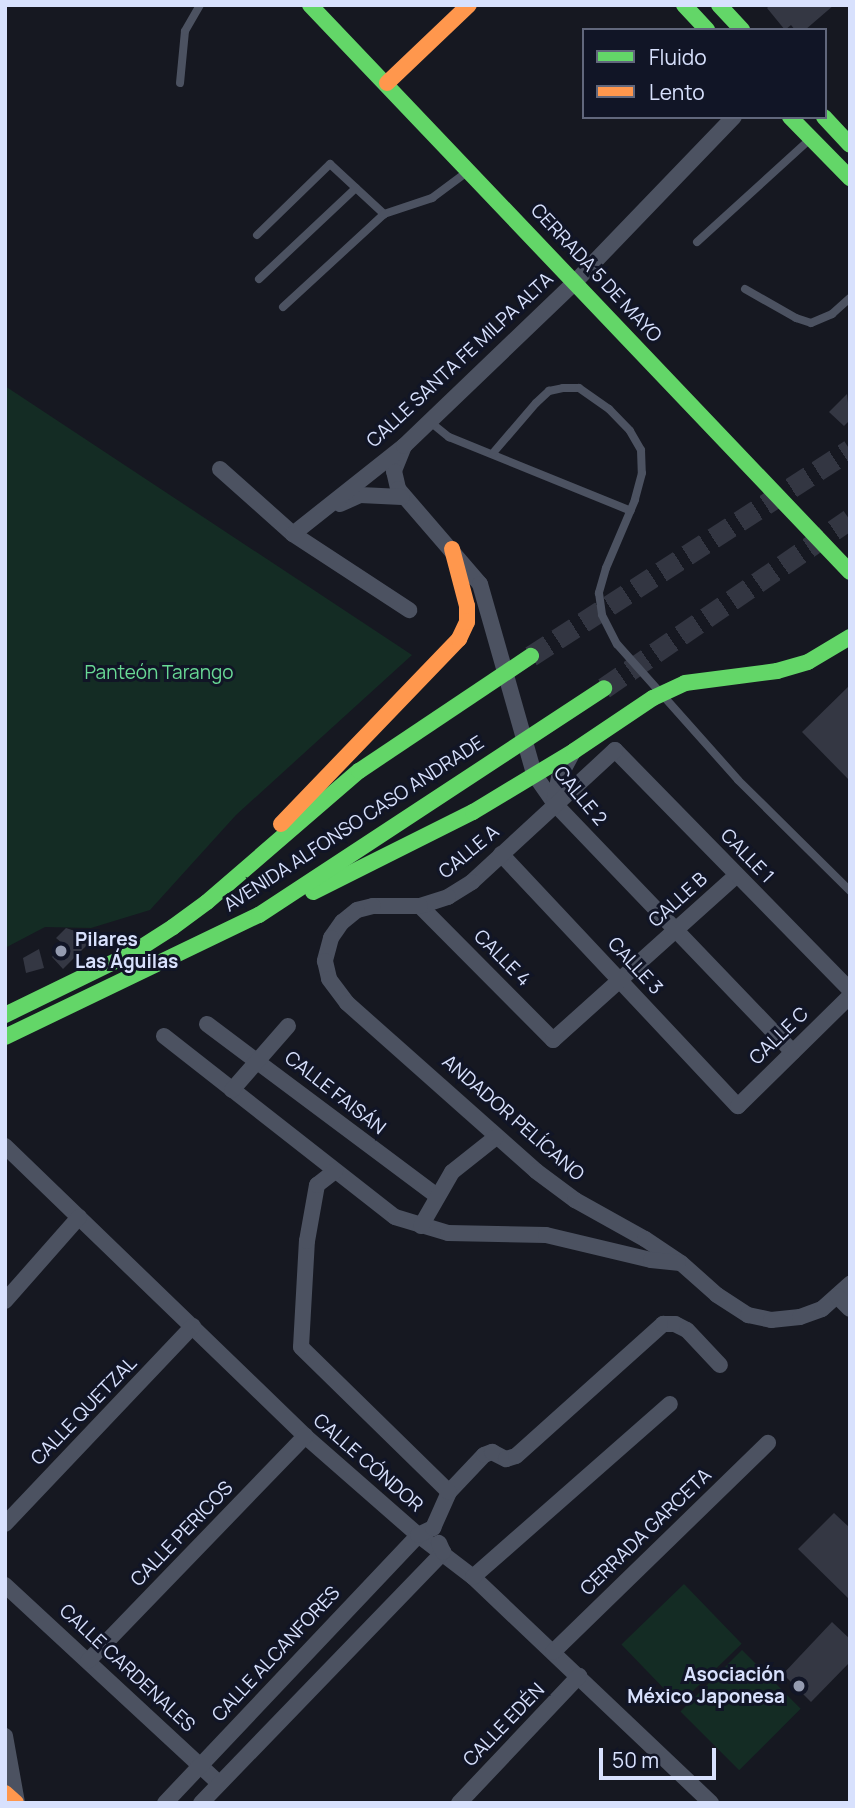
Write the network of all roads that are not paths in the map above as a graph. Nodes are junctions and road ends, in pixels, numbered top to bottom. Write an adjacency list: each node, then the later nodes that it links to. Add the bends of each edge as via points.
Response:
1 (200, 5): 8 (lane, via 185,31)
2 (310, 5): 9 (main road, CERRADA 5 DE MAYO)
3 (469, 5): 9 (main road)
4 (684, 5): 6 (main road)
5 (719, 5): 7 (main road)
6 (705, 28)
7 (740, 28)
8 (180, 83)
9 (387, 83): 15 (main road, CERRADA 5 DE MAYO)
10 (732, 119): 22 (street, CALLE SANTA FE MILPA ALTA)
11 (792, 119): 13 (main road)
12 (826, 119): 14 (main road)
13 (811, 138): 16 (main road); 20 (lane)
14 (850, 145)
15 (470, 170): 18 (lane, via 432,198); 22 (main road, CERRADA 5 DE MAYO)
16 (850, 178)
17 (356, 188): 18 (lane); 19 (lane, via 330,164); 21 (lane)
18 (384, 214): 25 (lane)
19 (257, 235)
20 (697, 242)
21 (259, 279)
22 (575, 282): 26 (street, CALLE SANTA FE MILPA ALTA); 35 (main road, CERRADA 5 DE MAYO)
23 (745, 289): 24 (lane, via 811,323 832,314)
24 (850, 298)
25 (283, 307)
26 (429, 421): 27 (street, CALLE SANTA FE MILPA ALTA); 28 (lane, via 449,437)
27 (404, 446): 30 (street, via 394,471); 32 (street, CALLE SANTA FE MILPA ALTA)
28 (494, 453): 31 (lane); 31 (lane, via 550,391 579,388 609,408 641,450 642,472)
29 (220, 469): 33 (street)
30 (402, 497): 32 (street, via 360,495); 34 (street, CALLE 2)
31 (631, 512): 47 (lane, via 599,593 602,615 617,644 738,780)
32 (309, 519): 33 (street, CALLE SANTA FE MILPA ALTA)
33 (293, 534): 36 (street)
34 (452, 548): 42 (street, CALLE 2, via 480,584 489,605); 46 (main road, via 467,606 467,622 459,639)
35 (850, 572)
36 (409, 610)
37 (850, 637): 41 (main road, via 808,662 777,671 685,683 653,698)
38 (531, 656): 46 (main road, AVENIDA ALFONSO CASO ANDRADE, via 359,771)
39 (604, 688): 49 (main road, AVENIDA ALFONSO CASO ANDRADE)
40 (615, 750): 43 (street, CALLE A); 45 (street, CALLE 1)
41 (574, 751): 42 (main road); 43 (street, via 559,778)
42 (533, 770): 43 (street, CALLE 2); 49 (main road, via 473,812)
43 (554, 803): 44 (street, CALLE A); 50 (street, CALLE 2)
44 (501, 854): 48 (street, CALLE A, via 472,882 448,897); 52 (street, CALLE 3)
45 (737, 875): 50 (street, CALLE B); 53 (street, CALLE 1)
46 (219, 890): 55 (main road, AVENIDA ALFONSO CASO ANDRADE, via 134,952)
47 (850, 891)
48 (420, 906): 51 (street, CALLE A, via 373,906 357,910 342,922 331,938 325,961); 60 (street, CALLE 4)
49 (259, 915): 59 (main road, AVENIDA ALFONSO CASO ANDRADE)
50 (677, 929): 52 (street, CALLE B); 61 (street, CALLE 2)
51 (329, 979): 65 (street, ANDADOR PELÍCANO, via 347,1003)
52 (619, 981): 60 (street, CALLE B); 64 (street, CALLE 3)
53 (850, 990)
54 (850, 996): 61 (street, CALLE C)
55 (5, 1016)
56 (207, 1024): 62 (street, CALLE FAISÁN)
57 (288, 1026): 62 (street)
58 (164, 1036): 63 (street)
59 (5, 1037)
60 (553, 1040)
61 (793, 1052): 64 (street, CALLE C)
62 (256, 1059): 63 (street); 68 (street, CALLE FAISÁN)
63 (232, 1090): 67 (street)
64 (738, 1106)
65 (496, 1137): 68 (street, via 452,1172); 71 (street, ANDADOR PELÍCANO, via 575,1200)
66 (5, 1146): 69 (street, CALLE CÓNDOR)
67 (335, 1171): 70 (street, via 395,1217); 81 (street, via 317,1185 307,1241 301,1347)
68 (437, 1196): 70 (street)
69 (79, 1217): 74 (street); 76 (street, CALLE CÓNDOR)
70 (421, 1226): 71 (street, via 448,1233 546,1235)
71 (681, 1263): 73 (street, ANDADOR PELÍCANO, via 748,1315 771,1320 800,1317 822,1309)
72 (850, 1284): 73 (street, ANDADOR PELÍCANO)
73 (837, 1296): 75 (street)
74 (5, 1301)
75 (850, 1309)
76 (193, 1326): 79 (street, CALLE CÓNDOR); 82 (street, CALLE QUETZAL)
77 (720, 1365): 81 (street, via 687,1330 663,1324 516,1456 484,1455)
78 (670, 1404): 85 (street)
79 (305, 1436): 83 (street, CALLE CÓNDOR); 88 (street, CALLE PERICOS)
80 (768, 1443): 87 (street, CERRADA GARCETA)
81 (449, 1492): 83 (street)
82 (5, 1524)
83 (425, 1531): 84 (street, CALLE CÓNDOR); 91 (street, CALLE ALCANFORES)
84 (443, 1552): 85 (street, CALLE CÓNDOR); 92 (street)
85 (473, 1577): 87 (street, CALLE CÓNDOR)
86 (5, 1585): 88 (street, CALLE CARDENALES)
87 (553, 1652): 89 (street, CALLE CÓNDOR)
88 (88, 1661): 91 (street, CALLE CARDENALES)
89 (579, 1676): 97 (street, CALLE EDÉN); 98 (street, CALLE CÓNDOR)
90 (5, 1736): 94 (street)
91 (201, 1765): 92 (street, CALLE CARDENALES); 95 (street, CALLE ALCANFORES)
92 (219, 1783): 96 (street)
93 (5, 1793): 94 (main road)
94 (16, 1803)
95 (165, 1803)
96 (201, 1803)
97 (459, 1803)
98 (711, 1803)

